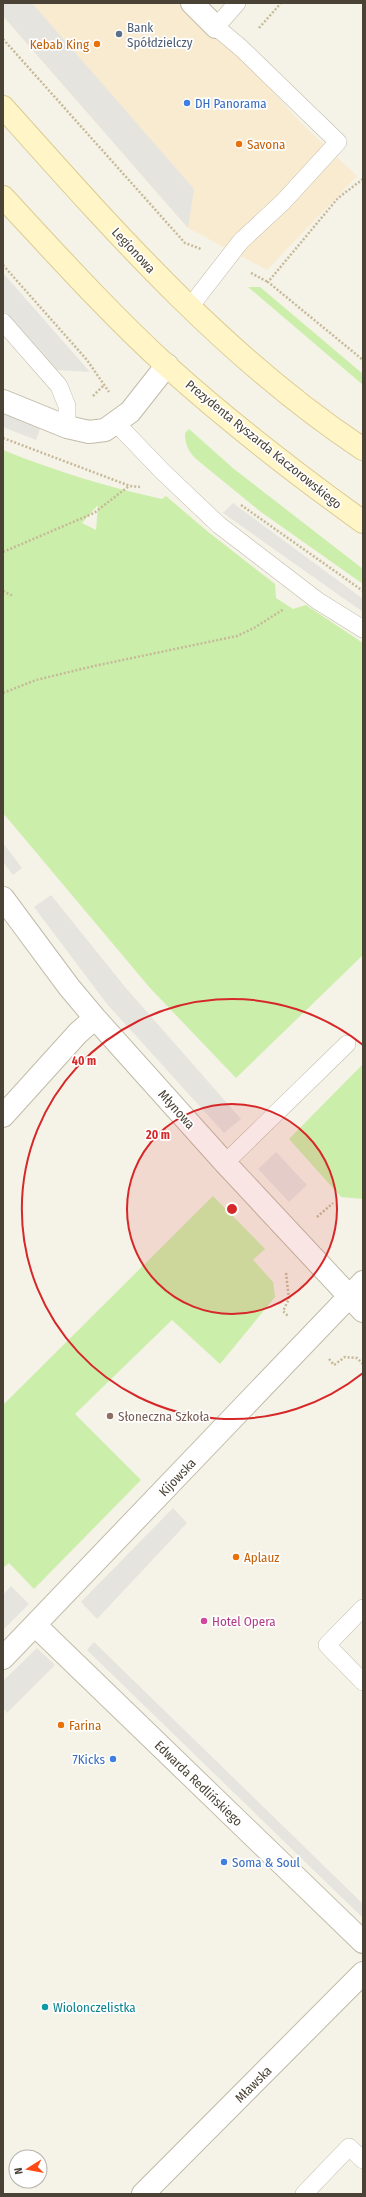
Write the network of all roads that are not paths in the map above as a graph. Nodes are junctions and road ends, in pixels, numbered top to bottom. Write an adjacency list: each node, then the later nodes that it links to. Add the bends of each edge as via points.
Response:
1 (192, 3): 3 (street)
2 (237, 3): 3 (lane)
3 (216, 27): 6 (lane, via 242,48 338,142 283,202 242,241)
4 (3, 107): 6 (main road, Legionowa)
5 (3, 197): 8 (main road, via 90,290)
6 (189, 308): 12 (main road, Legionowa, via 324,423)
7 (3, 322): 11 (lane, via 59,386 67,406)
8 (167, 365): 10 (street); 13 (main road, Prezydenta Ryszarda Kaczorowskiego, via 238,426)
9 (3, 401): 11 (street)
10 (123, 418): 11 (street, via 105,430 89,432); 14 (lane, via 163,472 219,525 318,601)
11 (68, 427)
12 (363, 449)
13 (363, 522)
14 (363, 629)
15 (3, 898): 16 (street, Młynowa)
16 (95, 1018): 18 (street, via 78,1033); 19 (street, Młynowa)
17 (347, 1044): 19 (lane)
18 (3, 1116)
19 (226, 1163): 20 (street, Młynowa)
20 (359, 1296): 22 (street, Kijowska)
21 (363, 1608): 24 (lane, via 328,1645)
22 (35, 1625): 23 (street, Kijowska); 25 (street, Edwarda Redlińskiego)
23 (3, 1658)
24 (363, 1682)
25 (363, 1942)
26 (363, 1973): 28 (street, Mławska)
27 (363, 2160): 29 (lane, via 349,2147)
28 (143, 2194)
29 (304, 2194)

